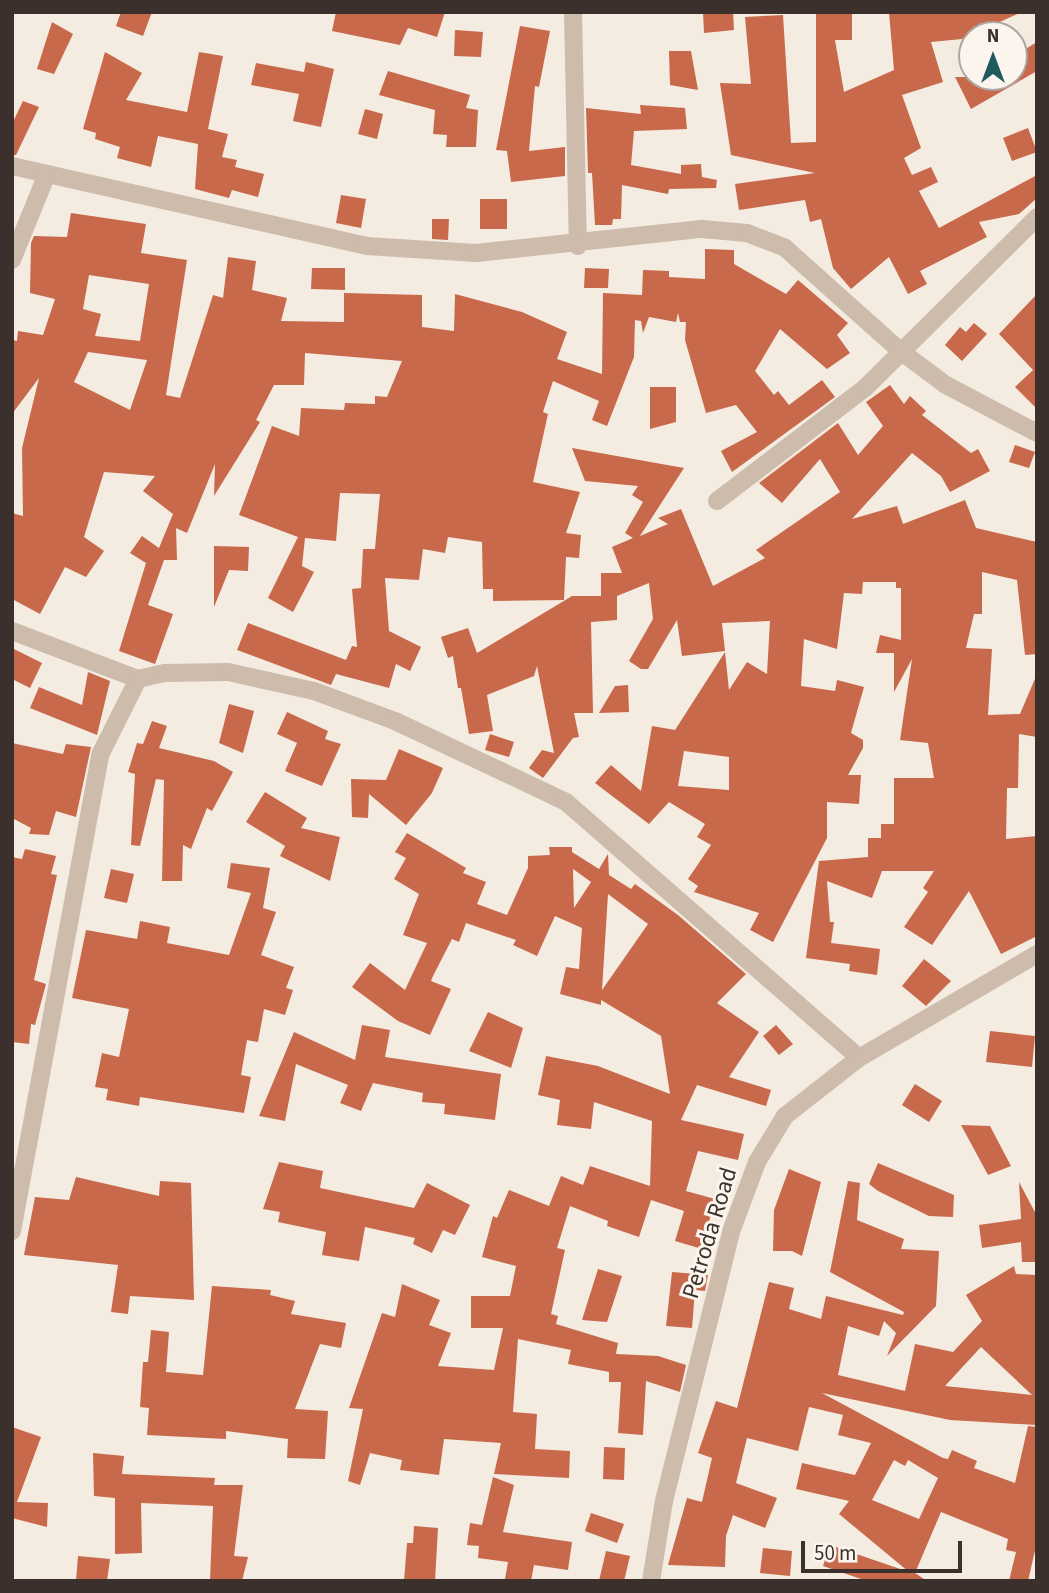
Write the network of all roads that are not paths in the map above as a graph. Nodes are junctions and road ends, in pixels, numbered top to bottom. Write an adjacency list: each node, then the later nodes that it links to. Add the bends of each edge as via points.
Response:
1 (573, 12): 5 (street)
2 (12, 166): 3 (street)
3 (47, 174): 5 (street, via 367,246 477,253); 6 (street)
4 (1037, 217): 7 (street)
5 (578, 246): 7 (street, via 702,229 747,233 784,247)
6 (12, 260)
7 (899, 350): 8 (street, via 946,385); 9 (street, via 865,388)
8 (1037, 433)
9 (717, 501)
10 (12, 631): 11 (street)
11 (138, 678): 13 (street, via 228,673 314,691 395,721 566,802); 14 (street, via 101,753)
12 (1037, 954): 13 (street, Petroda Road)
13 (859, 1058): 15 (street, Petroda Road, via 785,1116 757,1162 729,1242 664,1502)
14 (12, 1231)
15 (651, 1581)

